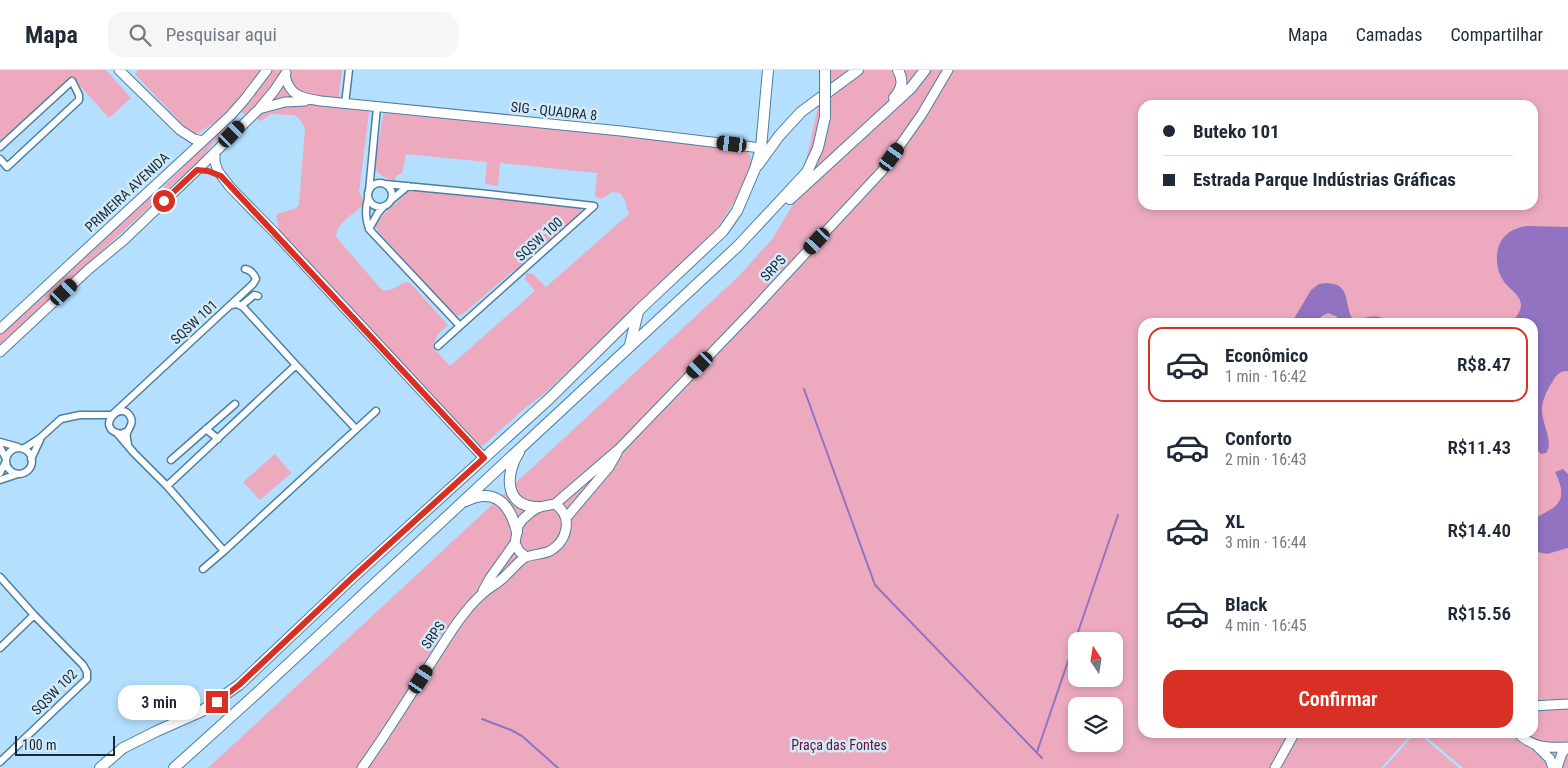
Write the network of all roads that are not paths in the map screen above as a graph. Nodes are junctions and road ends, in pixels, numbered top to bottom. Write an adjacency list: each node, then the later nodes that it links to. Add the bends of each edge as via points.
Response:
1 (119, 70): 18 (main road)
2 (266, 70): 15 (main road, PRIMEIRA AVENIDA)
3 (349, 70): 12 (street)
4 (768, 70): 21 (main road)
5 (825, 70): 37 (main road, bridge, via 825,117 818,148 807,172)
6 (858, 70): 26 (main road, via 801,112)
7 (898, 70): 16 (main road, via 902,79 899,92)
8 (925, 70): 16 (main road, via 911,88)
9 (948, 70): 67 (main road, SRPS, via 882,171)
10 (286, 72): 11 (main road, SIG - QUADRA 8, via 293,92); 14 (main road)
11 (321, 101): 12 (main road, SIG - QUADRA 8); 14 (main road, SIG - QUADRA 8, via 285,102)
12 (345, 104): 13 (main road, SIG - QUADRA 8)
13 (378, 107): 21 (main road, SIG - QUADRA 8); 25 (street)
14 (259, 109): 17 (main road)
15 (230, 116): 17 (main road, via 238,119); 19 (main road, PRIMEIRA AVENIDA)
16 (875, 120): 37 (main road)
17 (239, 127): 22 (main road)
18 (180, 130): 19 (main road, via 194,140); 23 (main road, via 186,144)
19 (203, 141): 23 (main road, PRIMEIRA AVENIDA)
20 (0, 147): 24 (street, via 72,81 79,100 8,168)
21 (761, 148): 26 (main road)
22 (216, 152): 27 (main road); 28 (main road, via 216,166)
23 (186, 157): 29 (main road, PRIMEIRA AVENIDA)
24 (0, 159)
25 (371, 169): 30 (street); 32 (street)
26 (755, 169): 42 (main road, via 737,211 723,231)
27 (197, 170): 28 (main road); 33 (main road)
28 (221, 176): 68 (main road)
29 (158, 183): 33 (main road, via 160,191); 44 (main road, PRIMEIRA AVENIDA)
30 (383, 183): 31 (street, SQSW 100); 32 (street, via 373,185); 34 (street, via 392,193)
31 (408, 186): 34 (street); 43 (street, SQSW 100, via 594,206)
32 (368, 194): 35 (street, via 373,204); 36 (street, via 365,208)
33 (168, 197): 47 (main road)
34 (390, 200): 35 (street)
35 (384, 206): 36 (street)
36 (369, 229): 43 (street)
37 (738, 246): 45 (main road)
38 (245, 269): 40 (street, via 256,279)
39 (258, 296): 41 (street, via 254,295)
40 (231, 305): 41 (street, SQSW 101); 49 (street, SQSW 101)
41 (241, 306): 48 (street, SQSW 101)
42 (638, 311): 45 (main road); 68 (main road)
43 (460, 326): 46 (street)
44 (0, 329)
45 (630, 345): 63 (main road)
46 (438, 346)
47 (0, 352)
48 (296, 365): 57 (street, SQSW 101); 61 (street)
49 (129, 399): 52 (street, SQSW 101); 53 (street)
50 (235, 404): 56 (street)
51 (376, 411): 57 (street)
52 (113, 414): 53 (street, via 121,411); 54 (street); 55 (street)
53 (128, 414): 58 (street, via 132,424)
54 (94, 416): 55 (street); 60 (street, via 62,419)
55 (110, 425): 59 (street)
56 (206, 429): 61 (street); 70 (street)
57 (356, 429): 82 (street)
58 (128, 431): 59 (street); 64 (street)
59 (117, 433): 64 (street)
60 (40, 438): 66 (street); 69 (street)
61 (218, 439): 75 (street)
62 (0, 442): 66 (street)
63 (525, 443): 77 (main road, via 514,459 509,485 518,501 525,506); 78 (main road)
64 (129, 446): 75 (street)
65 (0, 447): 71 (street)
66 (22, 449): 69 (street); 71 (street, via 13,449)
67 (619, 449): 76 (main road, SRPS); 79 (main road, SRPS, via 609,467)
68 (484, 458): 96 (main road, via 239,685 200,712 123,748)
69 (32, 459): 73 (street, via 30,468)
70 (171, 460)
71 (5, 461): 72 (street); 73 (street, via 9,470)
72 (0, 473)
73 (18, 474): 74 (street)
74 (0, 480)
75 (167, 486): 82 (street)
76 (555, 504): 77 (main road); 79 (main road)
77 (539, 507): 80 (main road, SRPS, via 523,519)
78 (454, 508): 80 (main road, via 476,496 495,498 510,512); 97 (main road)
79 (566, 518): 83 (main road, SRPS, via 566,531 556,546 540,555)
80 (517, 532): 81 (main road, SRPS)
81 (515, 543): 83 (main road); 86 (main road, SRPS)
82 (224, 551): 84 (street)
83 (526, 557): 86 (main road, SRPS)
84 (203, 569)
85 (0, 577): 87 (street, SQSW 102)
86 (481, 596): 98 (main road, SRPS, via 446,640)
87 (34, 615): 88 (street); 95 (street, SQSW 102, via 83,665 87,679)
88 (0, 648)
89 (1568, 705): 90 (main road)
90 (1538, 707)
91 (1292, 738): 99 (main road)
92 (1523, 738): 93 (main road)
93 (1537, 746): 94 (main road); 100 (main road)
94 (1568, 747): 100 (main road)
95 (0, 762)
96 (100, 768)
97 (174, 768)
98 (362, 768)
99 (1275, 768)
100 (1555, 768)

